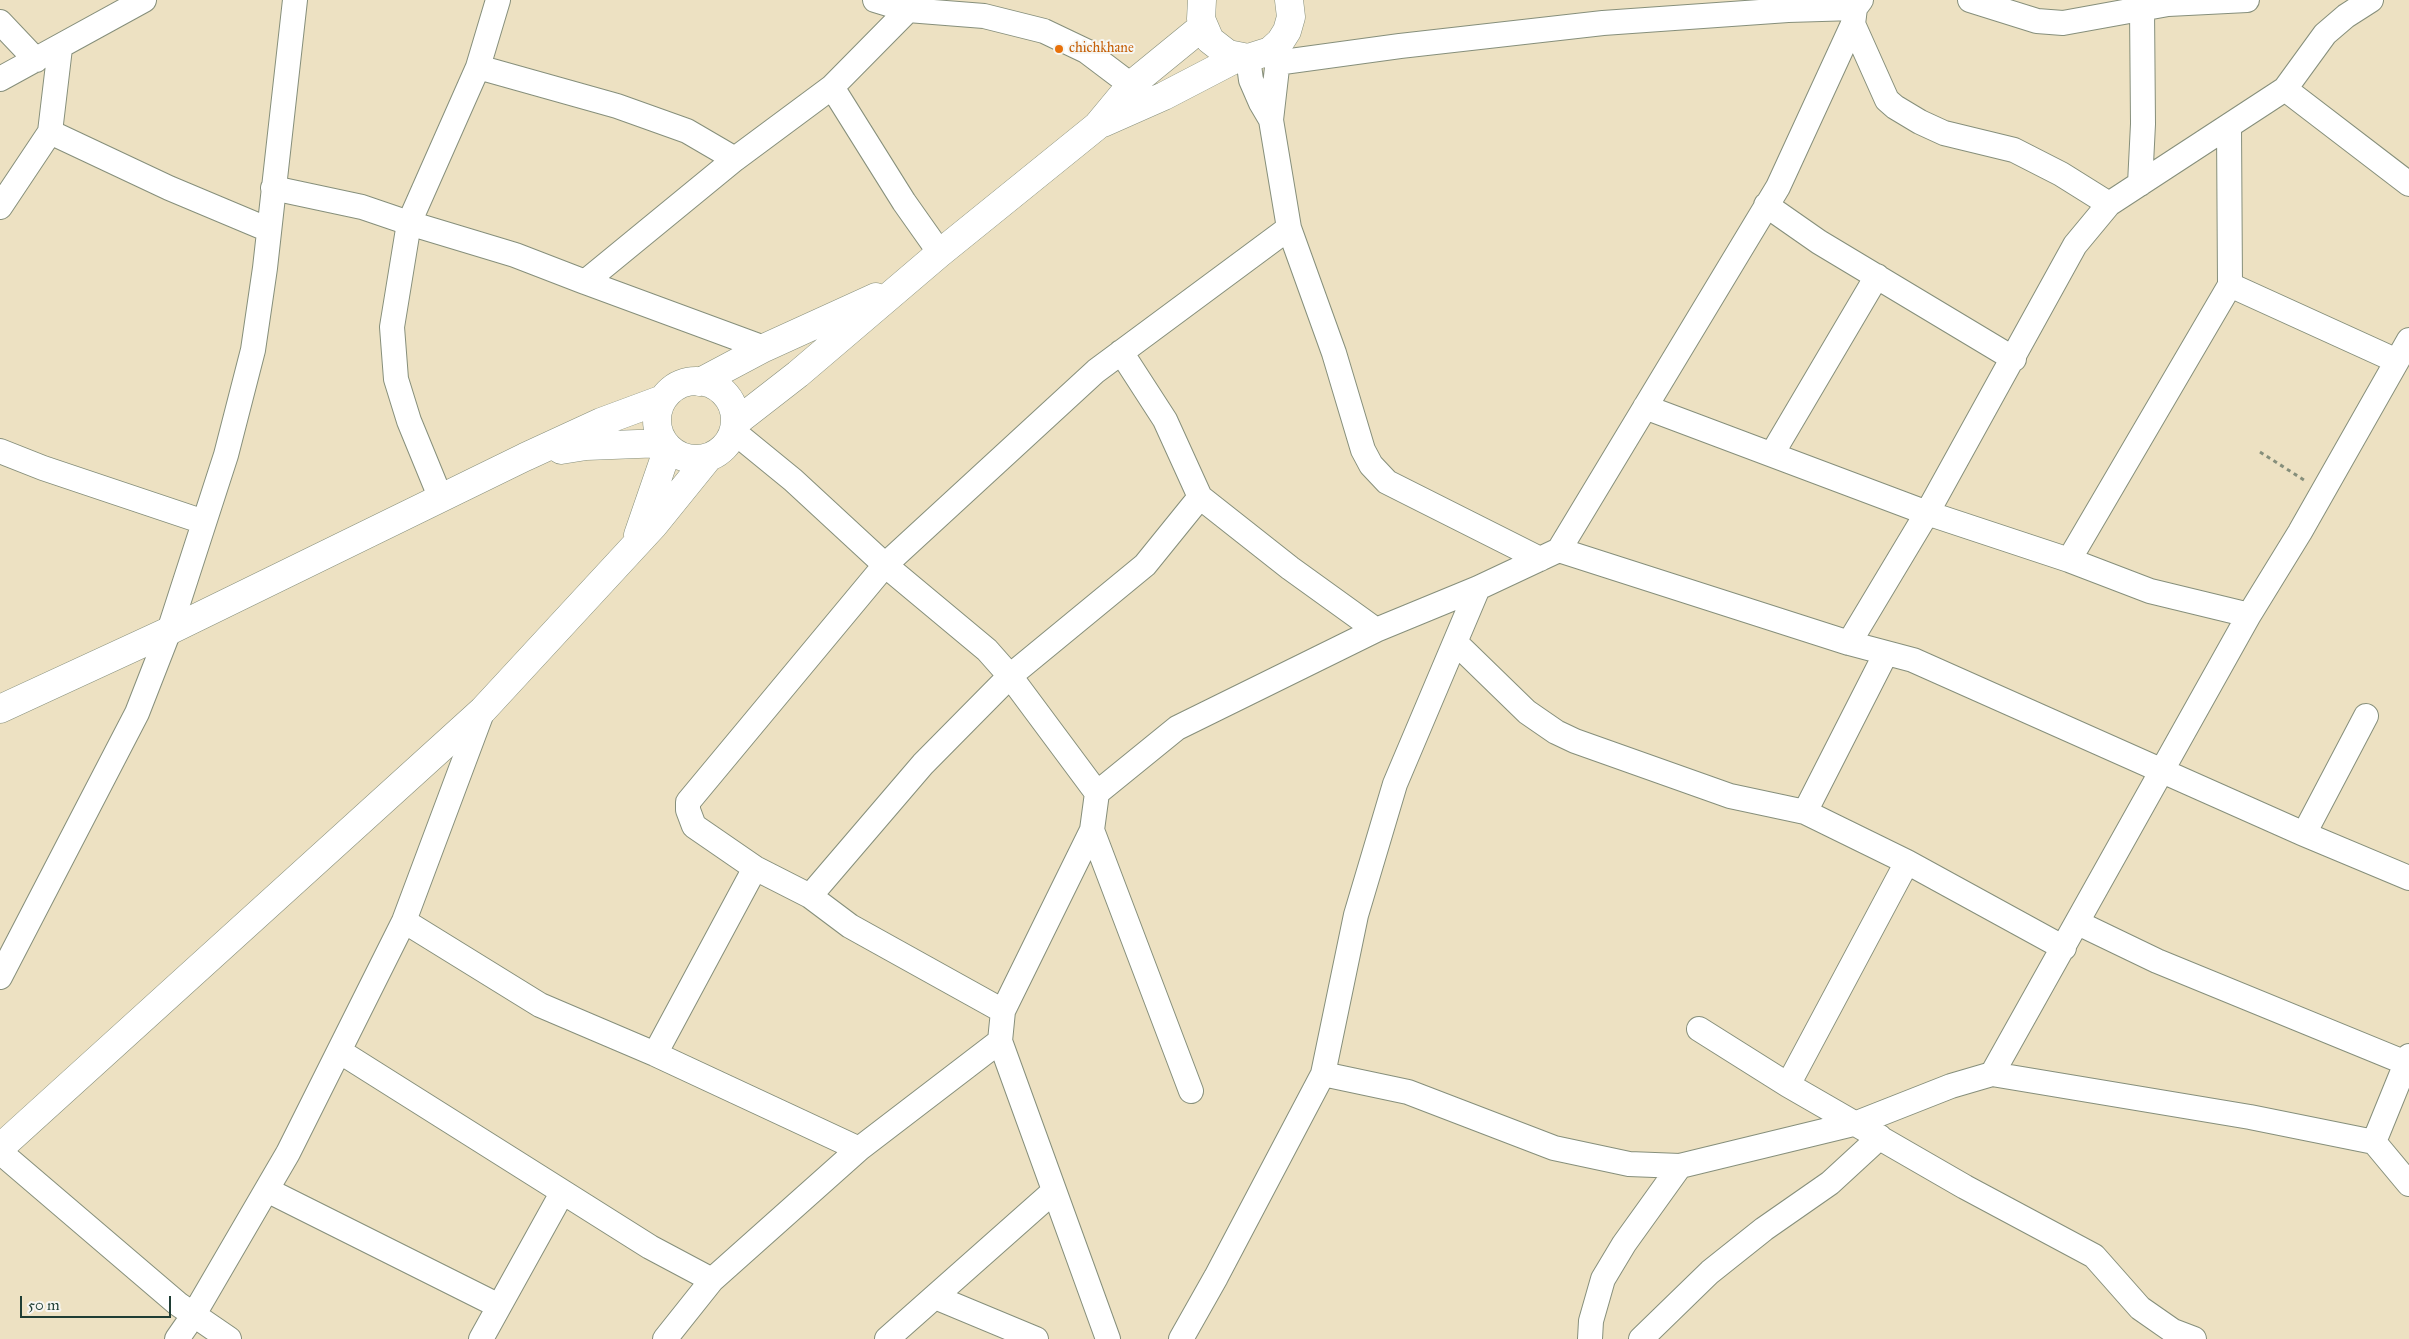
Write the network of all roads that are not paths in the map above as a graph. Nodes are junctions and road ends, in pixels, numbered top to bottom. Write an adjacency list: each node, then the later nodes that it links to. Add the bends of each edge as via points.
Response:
1 (144, 0): 16 (street)
2 (295, 0): 32 (street)
3 (498, 0): 20 (street)
4 (875, 0): 12 (street)
5 (1202, 0): 15 (main road)
6 (1970, 0): 11 (street, via 2036,21 2063,23)
7 (2247, 0): 9 (street)
8 (2372, 0): 24 (street, via 2325,34)
9 (2167, 2): 11 (street)
10 (1295, 6): 17 (main road)
11 (2142, 8): 30 (street)
12 (908, 10): 22 (street, via 984,16 1044,31 1086,50); 23 (street)
13 (1856, 11): 17 (street, via 1779,10 1603,23 1400,46); 33 (street, via 1887,100 1894,107 1944,133 2014,150); 34 (street, via 1778,187)
14 (0, 22): 19 (street)
15 (1202, 27): 18 (main road, via 1218,48); 22 (main road)
16 (60, 48): 19 (street); 28 (street)
17 (1278, 53): 18 (main road, via 1270,51); 25 (street)
18 (1243, 57): 25 (street); 26 (main road)
19 (36, 60): 21 (street)
20 (478, 67): 29 (street, via 617,106 687,132); 36 (street)
21 (0, 79)
22 (1131, 85): 26 (main road)
23 (832, 87): 29 (street); 39 (street, via 904,202)
24 (2284, 89): 27 (street); 31 (street)
25 (1271, 120): 37 (street)
26 (1097, 126): 39 (main road)
27 (2229, 128): 30 (street); 43 (street)
28 (50, 132): 35 (street); 38 (street)
29 (736, 159): 41 (street)
30 (2140, 184): 33 (street)
31 (2409, 184)
32 (273, 188): 36 (street, via 362,206); 38 (street)
33 (2109, 204): 47 (street, via 2075,245)
34 (1766, 206): 40 (street); 51 (street)
35 (0, 207)
36 (409, 223): 41 (street, via 515,255); 59 (street, via 392,327 396,380 408,421)
37 (1289, 228): 46 (street); 63 (street, via 1334,353 1363,450 1371,465 1387,482)
38 (269, 230): 61 (street, via 253,350 226,455)
39 (940, 252): 42 (main road)
40 (1878, 276): 47 (street); 55 (street)
41 (585, 282): 45 (street)
42 (907, 283): 45 (main road); 52 (main road)
43 (2230, 285): 48 (street); 64 (street)
44 (2409, 340): 48 (street)
45 (764, 348): 49 (main road)
46 (1121, 352): 58 (street, via 1165,420); 65 (street, via 1096,371)
47 (2014, 359): 60 (street)
48 (2397, 361): 67 (street)
49 (700, 382): 50 (main road, via 679,385); 52 (main road, via 715,386 727,397 733,407)
50 (663, 399): 53 (main road, via 656,419 658,432); 56 (main road, via 601,422)
51 (1645, 407): 55 (street); 63 (street)
52 (734, 427): 57 (main road, via 726,446); 65 (street)
53 (666, 446): 56 (main road, via 586,446); 57 (main road, via 684,458 697,460); 62 (main road)
54 (0, 451): 61 (street)
55 (1772, 454): 60 (street)
56 (525, 457): 59 (main road)
57 (709, 457): 62 (main road)
58 (1200, 497): 68 (street); 73 (street, via 1145,565)
59 (441, 499): 69 (main road)
60 (1927, 513): 64 (street); 71 (street)
61 (204, 522): 69 (street)
62 (635, 546): 75 (main road)
63 (1550, 555): 66 (street); 71 (street)
64 (2069, 560): 67 (street, via 2150,592)
65 (886, 565): 73 (street, via 987,650); 83 (street, via 688,802 694,826)
66 (1478, 588): 68 (street); 70 (street)
67 (2249, 615): 77 (street)
68 (1376, 630): 78 (street, via 1177,728)
69 (169, 631): 74 (main road); 89 (street, via 137,713)
70 (1456, 643): 79 (street, via 1527,712 1556,732 1730,796); 96 (street, via 1396,784 1356,915)
71 (1848, 643): 72 (street)
72 (1886, 653): 77 (street, via 1913,660); 79 (street)
73 (1010, 676): 78 (street); 85 (street, via 923,764)
74 (0, 709)
75 (483, 710): 86 (street); 103 (main road)
76 (2366, 716): 81 (street)
77 (2162, 770): 81 (street); 87 (street)
78 (1097, 793): 80 (street)
79 (1805, 812): 82 (street)
80 (1092, 830): 90 (street); 99 (street)
81 (2304, 834): 84 (street)
82 (1907, 862): 88 (street); 98 (street)
83 (755, 868): 85 (street); 94 (street)
84 (2409, 878)
85 (810, 896): 90 (street, via 850,926)
86 (404, 921): 93 (street); 94 (street, via 540,1005)
87 (2078, 923): 88 (street); 95 (street, via 2157,961)
88 (2064, 948): 97 (street)
89 (0, 977)
90 (1003, 1011): 92 (street)
91 (1699, 1029): 98 (street)
92 (1000, 1041): 104 (street); 109 (street)
93 (339, 1051): 108 (street); 110 (street)
94 (655, 1054): 104 (street)
95 (2407, 1060): 102 (street)
96 (1323, 1074): 106 (street, via 1408,1092 1554,1148 1629,1164); 122 (street)
97 (1992, 1074): 100 (street); 102 (street, via 2250,1117)
98 (1788, 1085): 100 (street)
99 (1191, 1091)
100 (1857, 1123): 101 (street); 106 (street)
101 (1880, 1137): 124 (street, via 1830,1183 1710,1272); 125 (street, via 2094,1256 2140,1308 2173,1331)
102 (2374, 1142): 107 (street)
103 (0, 1148)
104 (859, 1149): 111 (street)
105 (0, 1152): 114 (street)
106 (1680, 1166): 123 (street, via 1603,1279 1591,1321)
107 (2409, 1184)
108 (267, 1190): 113 (street); 114 (street)
109 (1054, 1191): 112 (street); 121 (street)
110 (562, 1193): 111 (street, via 650,1247); 113 (street)
111 (712, 1280): 118 (street)
112 (935, 1297): 119 (street); 120 (street)
113 (499, 1306): 117 (street)
114 (193, 1316): 115 (street); 116 (street)
115 (177, 1339)
116 (229, 1339)
117 (481, 1339)
118 (665, 1339)
119 (887, 1339)
120 (1036, 1339)
121 (1108, 1339)
122 (1181, 1339)
123 (1590, 1339)
124 (1641, 1339)
125 (2194, 1339)

